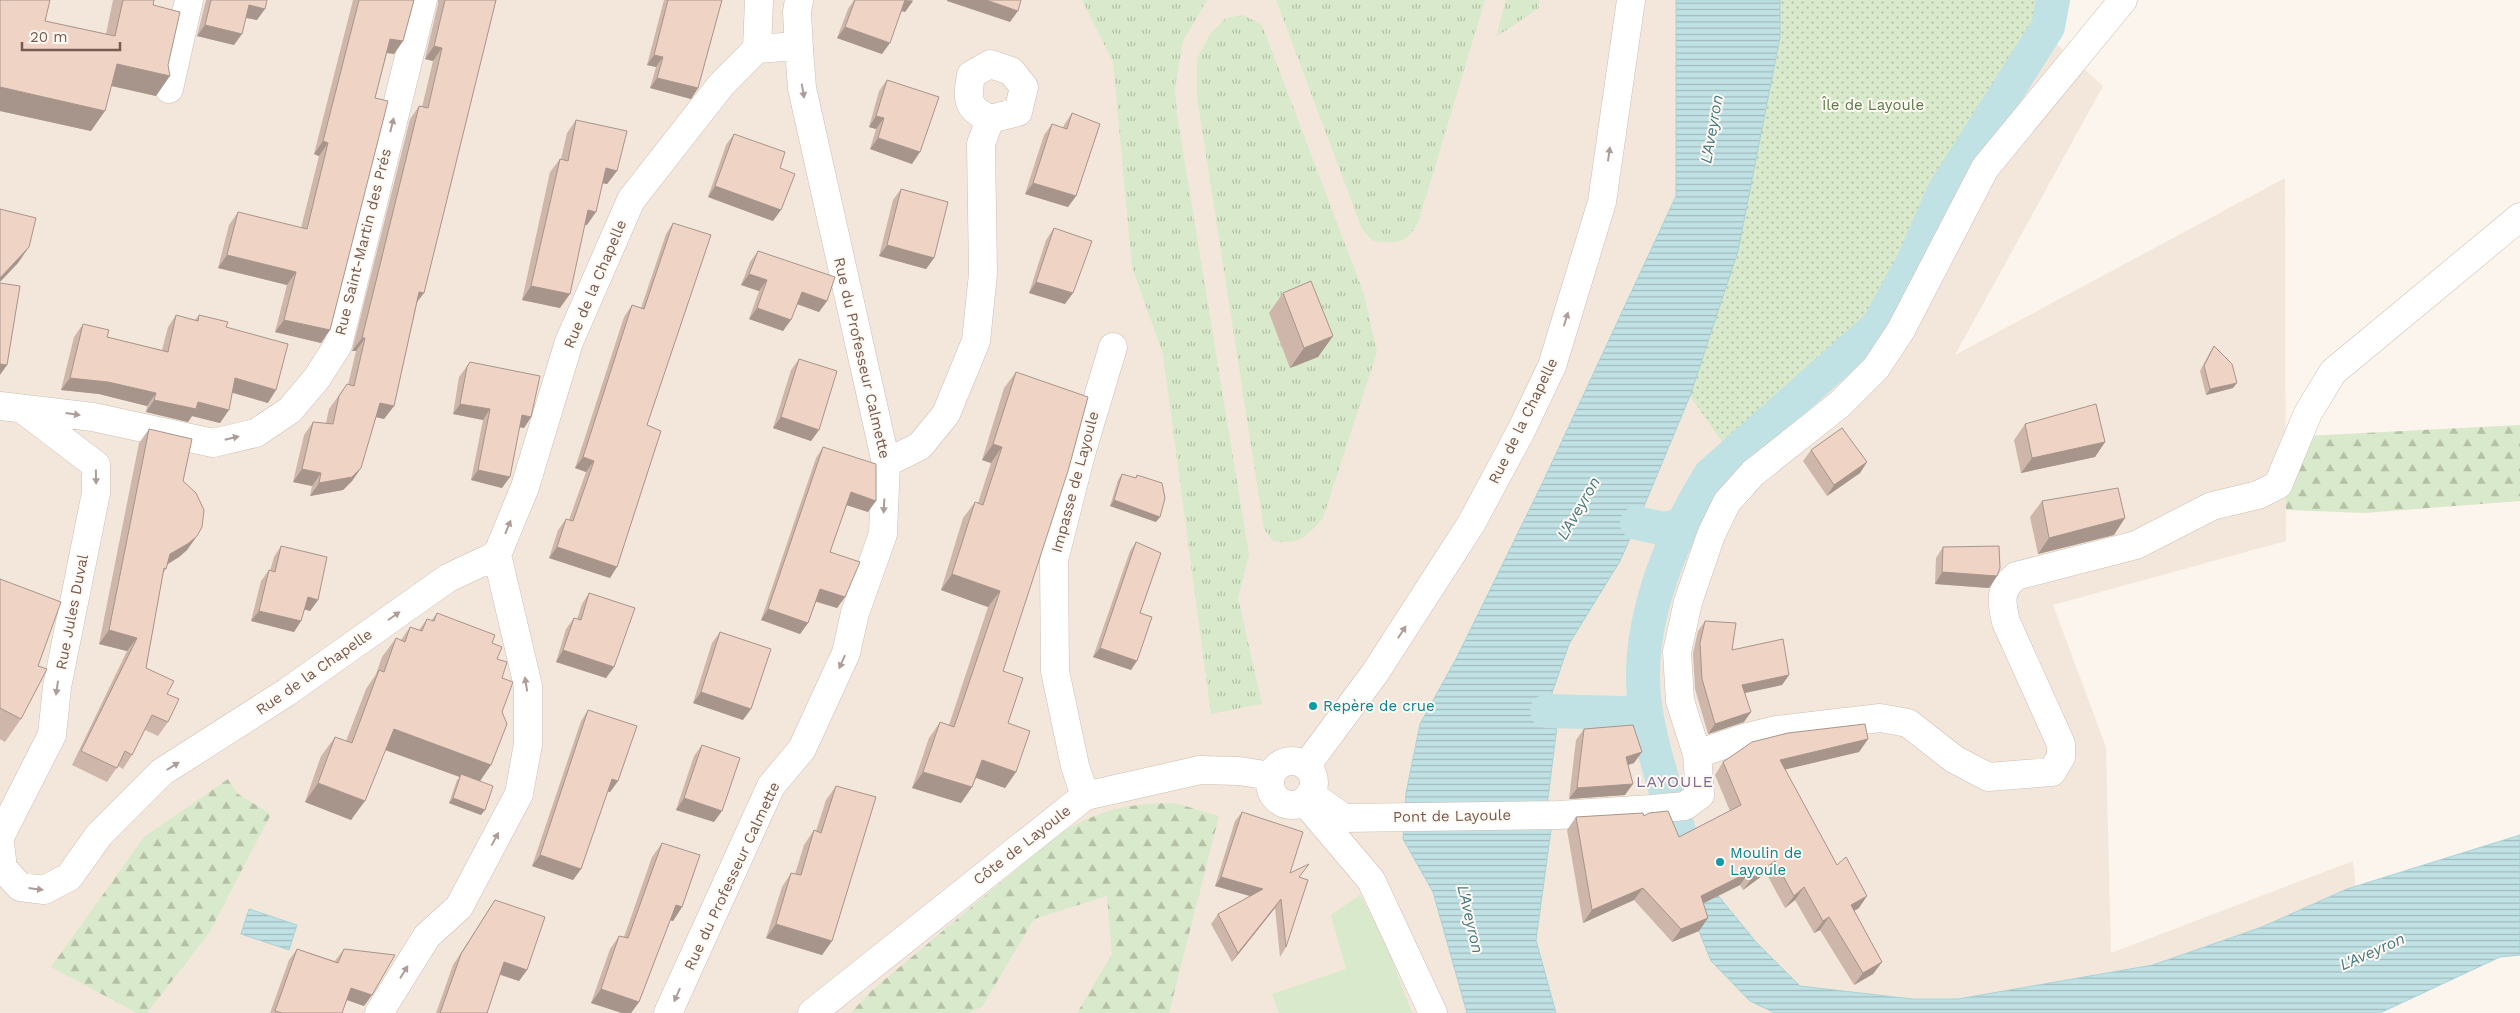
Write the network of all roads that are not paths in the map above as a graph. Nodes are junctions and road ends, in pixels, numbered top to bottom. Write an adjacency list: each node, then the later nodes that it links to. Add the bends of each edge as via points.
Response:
1 (189, 0): 9 (street)
2 (423, 0): 13 (street, Rue Saint-Martin des Prés, one-way to 2, via 93,417 212,443 256,433 290,410 317,378 338,345)
3 (759, 0): 7 (street)
4 (799, 0): 8 (street)
5 (1631, 0): 17 (street, Rue de la Chapelle, one-way to 5, via 1375,673 1471,524 1552,366 1602,202)
6 (2123, 0): 16 (street, via 1985,168 1901,330 1876,368 1840,404 1753,473 1727,502 1688,602 1677,652 1680,700)
7 (757, 49): 8 (street); 15 (street, Rue de la Chapelle, one-way to 7, via 525,487 569,342 632,200 721,84)
8 (799, 49): 14 (street, Rue du Professeur Calmette, one-way to 14, via 804,97)
9 (169, 89)
10 (990, 119): 14 (street, via 981,144 983,274 976,341 946,414 920,446)
11 (2520, 217): 16 (street, via 2333,372 2308,413 2278,485 2258,495 2212,506 2136,545 2016,576 2005,585 2002,604 2006,622 2060,744 2061,757 2052,772 1988,778 1954,759 1908,723 1880,718 1776,730 1747,736)
12 (1113, 347): 19 (street, Impasse de Layoule, via 1054,560 1055,671 1075,766)
13 (12, 408): 21 (street, Rue Jules Duval, one-way to 21, via 96,465 96,493 57,687 52,735)
14 (886, 463): 24 (street, Rue du Professeur Calmette, one-way to 24, via 883,534 855,613 846,653 802,748 772,786)
15 (497, 555): 22 (street, Rue de la Chapelle, one-way to 15, via 3,868 20,887 44,890 69,876 99,835 162,772 287,692 448,578); 23 (street, one-way to 15, via 427,936 459,907 519,794 528,744 528,686)
16 (1697, 754): 20 (street, Pont de Layoule, via 1700,795 1685,806 1559,815 1344,818)
17 (1306, 766): 18 (street, via 1286,762); 20 (street, via 1313,780)
18 (1271, 776): 19 (street, Côte de Layoule, via 1200,770); 20 (street, via 1271,791 1280,802 1294,805)
19 (1085, 796): 25 (street, Côte de Layoule)
20 (1307, 798): 26 (street, via 1371,880)
21 (0, 837)
22 (0, 844)
23 (378, 1013)
24 (668, 1013)
25 (812, 1013)
26 (1433, 1013)

